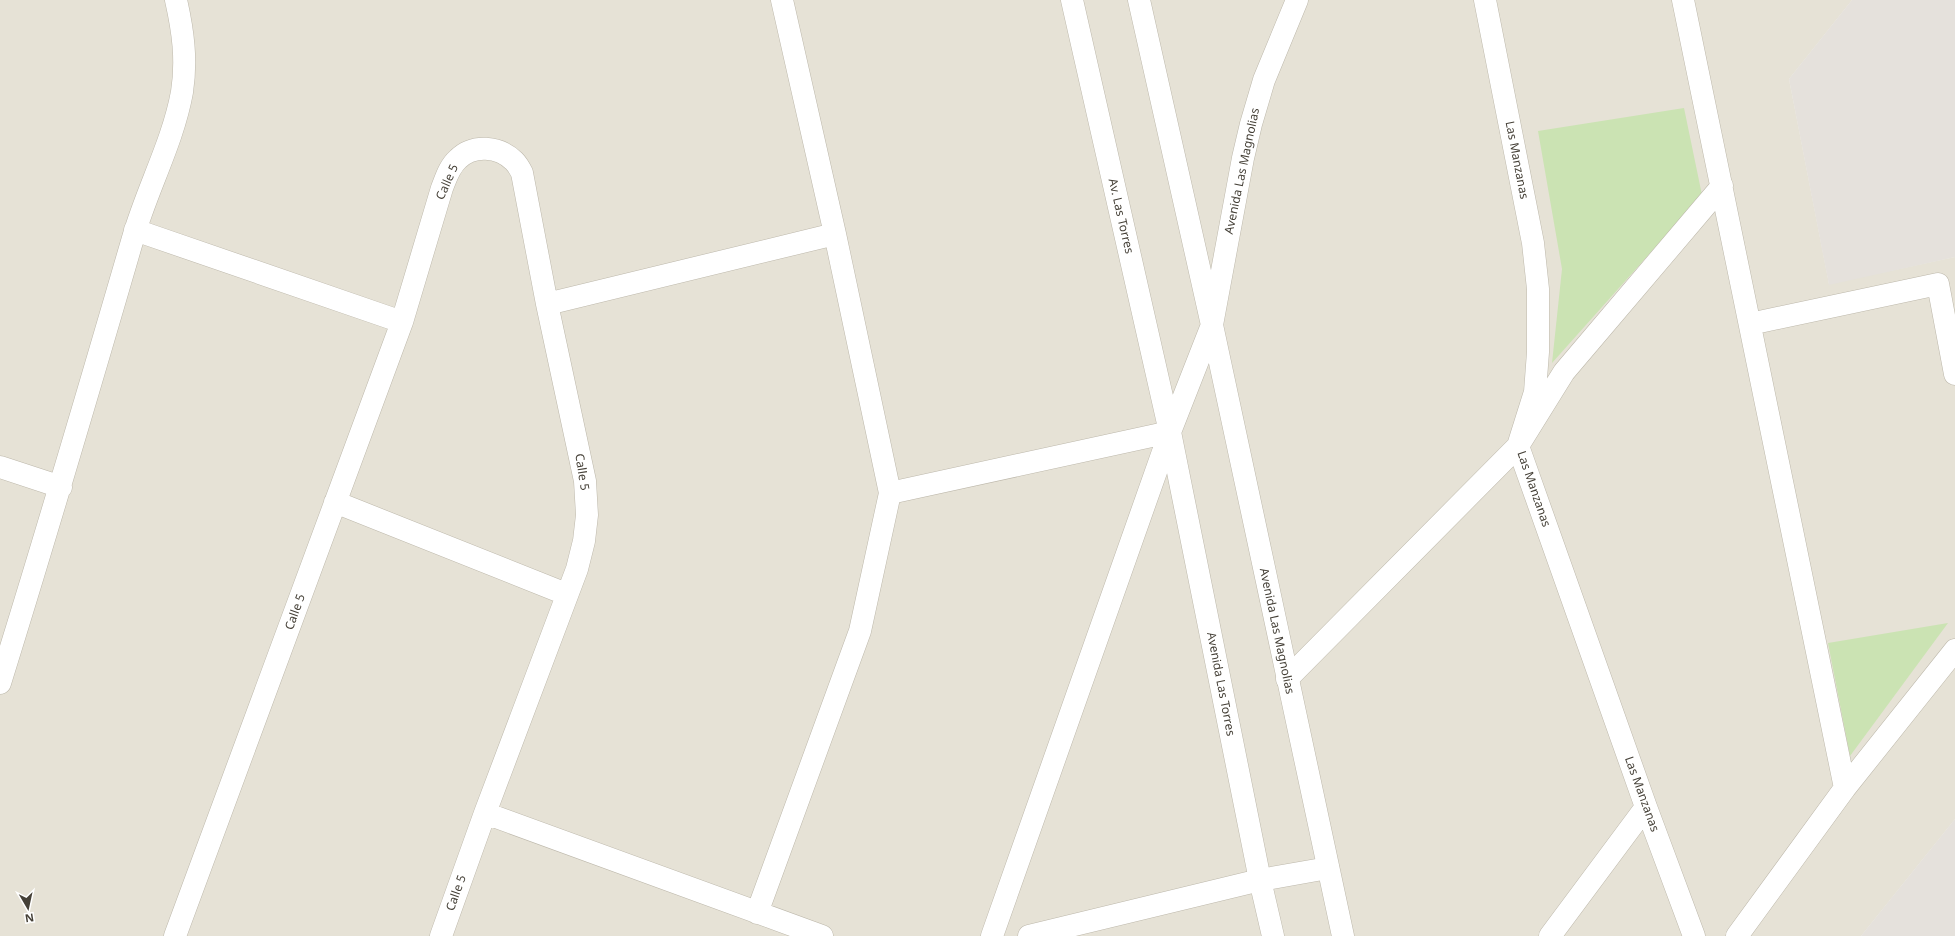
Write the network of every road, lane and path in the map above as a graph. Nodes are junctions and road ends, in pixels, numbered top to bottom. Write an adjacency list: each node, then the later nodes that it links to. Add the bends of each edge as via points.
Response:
1 (176, 0): 9 (street, via 185,50 182,93 163,155)
2 (782, 0): 10 (street)
3 (1072, 0): 16 (street, Av. Las Torres)
4 (1139, 0): 14 (street)
5 (1297, 0): 14 (street, Avenida Las Magnolias, via 1264,80 1251,124)
6 (1485, 0): 17 (street, Las Manzanas, via 1533,243 1538,289 1535,392)
7 (1683, 0): 8 (street)
8 (1722, 186): 13 (street); 17 (street, via 1564,372)
9 (135, 230): 12 (street); 19 (street)
10 (835, 234): 11 (street); 20 (street)
11 (547, 304): 12 (street, Calle 5, via 522,174 515,161 505,154 480,148 458,158 450,168); 22 (street, Calle 5, via 585,481 587,515 584,541 577,569)
12 (402, 322): 21 (street, Calle 5)
13 (1750, 324): 15 (street, via 1938,284); 26 (street)
14 (1212, 325): 16 (street, Avenida Las Magnolias); 24 (street, Avenida Las Magnolias)
15 (1955, 374)
16 (1170, 432): 20 (street); 30 (street, Avenida Las Torres); 35 (street, Avenida Las Magnolias)
17 (1518, 446): 24 (street); 27 (street, Las Manzanas)
18 (0, 467): 19 (street)
19 (61, 487): 25 (street)
20 (890, 493): 31 (street, via 860,631)
21 (335, 502): 22 (street); 32 (street, Calle 5)
22 (566, 594): 28 (street, Calle 5)
23 (1955, 650): 26 (street)
24 (1287, 679): 29 (street, Avenida Las Magnolias)
25 (0, 683)
26 (1844, 788): 41 (street)
27 (1646, 807): 39 (street); 40 (street, Las Manzanas)
28 (485, 813): 31 (street); 33 (street, Calle 5)
29 (1328, 868): 30 (street); 38 (street, Avenida Las Magnolias)
30 (1260, 880): 36 (street); 37 (street, Avenida Las Torres)
31 (757, 913): 34 (street)
32 (176, 936)
33 (441, 936)
34 (822, 936)
35 (992, 936)
36 (1029, 936)
37 (1273, 936)
38 (1343, 936)
39 (1550, 936)
40 (1694, 936)
41 (1737, 936)

